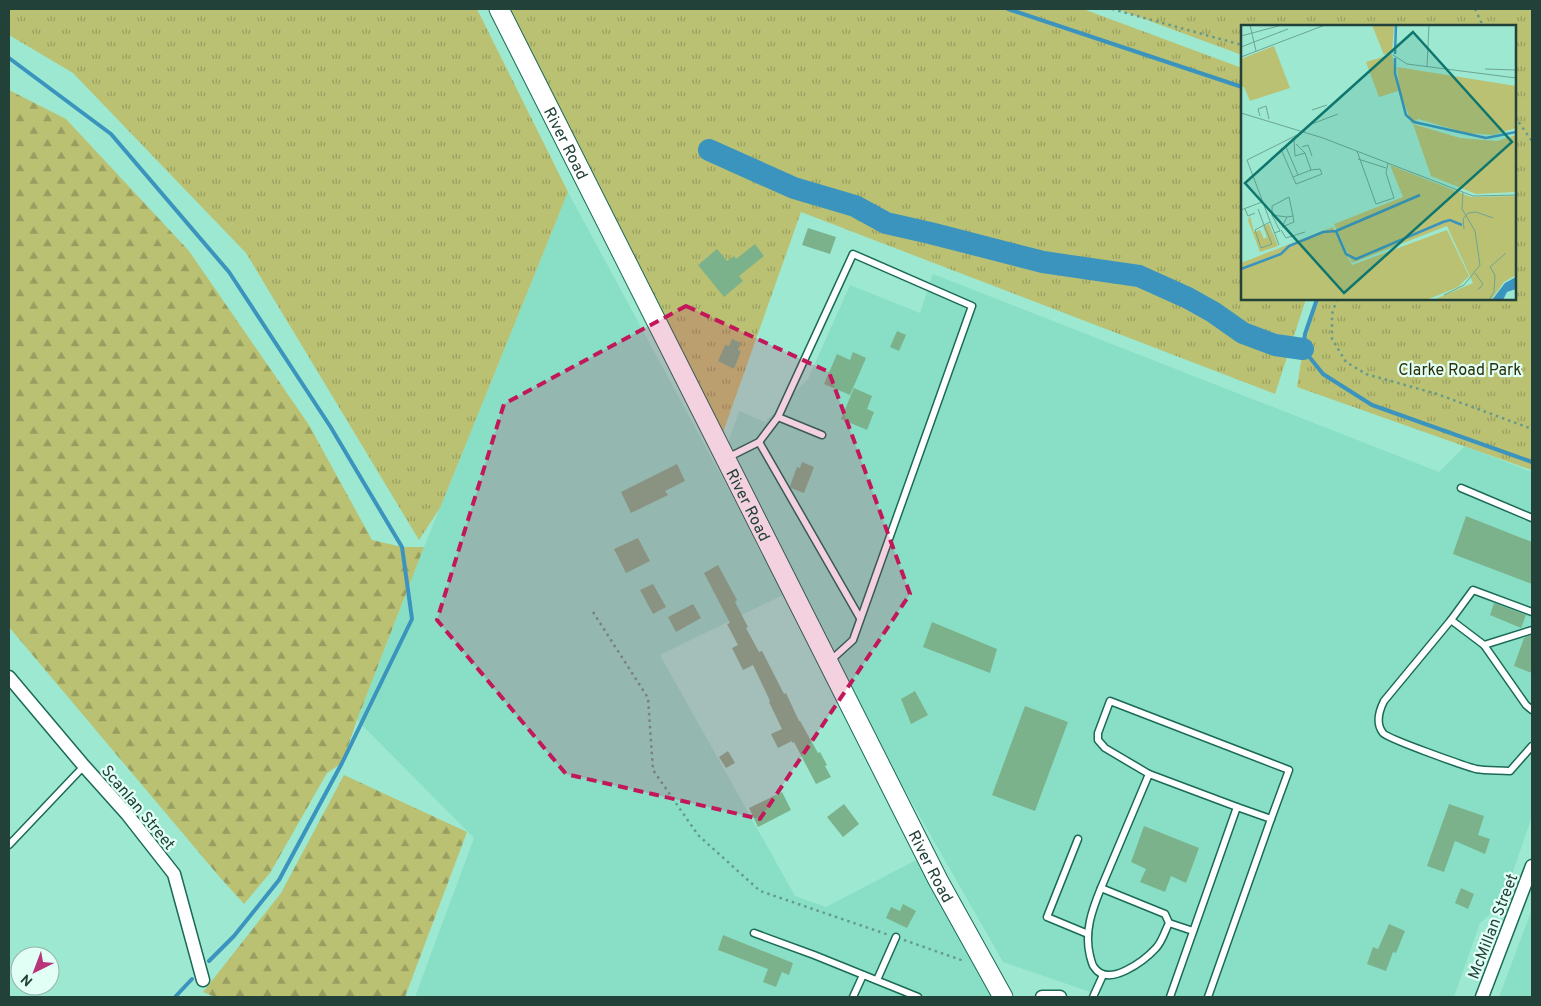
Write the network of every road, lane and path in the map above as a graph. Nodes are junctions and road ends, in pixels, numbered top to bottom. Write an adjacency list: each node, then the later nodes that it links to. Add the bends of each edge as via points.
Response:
1 (499, 9): 13 (street, River Road)
2 (1112, 9): 5 (path)
3 (1475, 9): 4 (path)
4 (1483, 25)
5 (1241, 45)
6 (1516, 118): 7 (path)
7 (1532, 141)
8 (1337, 300): 10 (path, via 1332,314 1332,339 1346,362 1366,374 1437,394)
9 (778, 416): 11 (lane); 12 (lane); 18 (lane, via 853,254 972,306)
10 (1532, 429)
11 (822, 435)
12 (759, 442): 13 (lane); 18 (lane)
13 (726, 458): 22 (street, River Road)
14 (1461, 488): 15 (lane)
15 (1532, 518)
16 (593, 612): 38 (path, via 648,698 653,770 698,835 760,891)
17 (1532, 612): 19 (lane, via 1473,590)
18 (860, 618): 22 (lane, via 853,640)
19 (1451, 620): 21 (lane); 25 (lane, via 1384,701 1379,724 1384,734 1476,769 1510,770)
20 (1532, 630): 21 (lane)
21 (1484, 645): 24 (lane)
22 (828, 662): 39 (street, River Road, via 938,880)
23 (9, 677): 26 (street, Scanlan Street)
24 (1532, 710)
25 (1532, 746)
26 (84, 766): 31 (lane); 42 (street, Scanlan Street, via 174,874)
27 (1149, 774): 28 (lane); 29 (lane, via 1105,748 1098,740 1110,701 1289,770); 33 (lane)
28 (1237, 807): 29 (lane); 35 (lane)
29 (1271, 820): 51 (lane)
30 (1078, 840): 37 (lane, via 1047,917)
31 (9, 845)
32 (1532, 866): 52 (street, McMillan Street)
33 (1101, 888): 34 (lane, via 1165,914); 37 (lane, via 1090,916)
34 (1168, 923): 35 (lane); 41 (lane, via 1158,947 1135,967 1119,974)
35 (1193, 931): 50 (lane)
36 (754, 933): 40 (lane)
37 (1088, 934): 41 (lane, via 1094,968)
38 (896, 937): 39 (path); 43 (lane)
39 (987, 969): 46 (street, River Road)
40 (863, 975): 43 (lane); 44 (lane)
41 (1104, 975): 49 (lane)
42 (204, 980)
43 (877, 980): 45 (lane)
44 (853, 997)
45 (918, 997)
46 (1003, 997)
47 (1042, 997): 48 (street)
48 (1060, 997)
49 (1093, 997)
50 (1170, 997)
51 (1208, 997)
52 (1482, 997)

